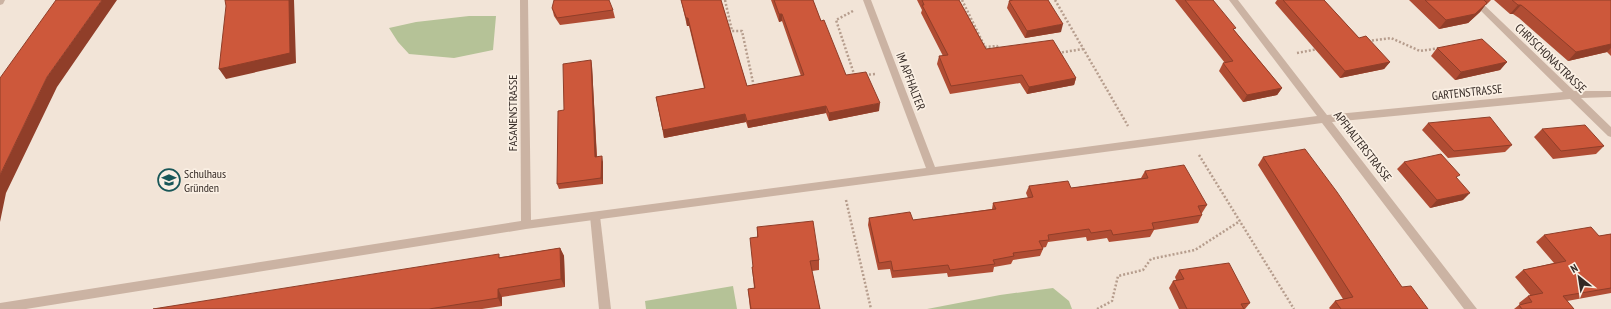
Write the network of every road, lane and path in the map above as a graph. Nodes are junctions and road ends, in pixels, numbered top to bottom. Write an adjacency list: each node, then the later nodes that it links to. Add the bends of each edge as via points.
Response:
1 (524, 0): 29 (street, FASANENSTRASSE)
2 (725, 0): 18 (path, via 732,31 742,31 754,89)
3 (962, 0): 12 (path, via 985,47 997,46)
4 (1055, 0): 10 (path)
5 (1233, 0): 14 (street, APFHALTERSTRASSE)
6 (1474, 0): 20 (street, CHRISCHONASTRASSE)
7 (867, 2): 15 (street, IM APFHALTER); 17 (path, via 836,20 856,77)
8 (1360, 43): 9 (path, via 1391,38 1420,51)
9 (1443, 48)
10 (1083, 49): 13 (path); 24 (path)
11 (1322, 49): 14 (path)
12 (1000, 51)
13 (1052, 54)
14 (1277, 56): 21 (street, APFHALTERSTRASSE)
15 (894, 71): 16 (path); 25 (street, IM APFHALTER)
16 (863, 76)
17 (848, 78)
18 (748, 90)
19 (1611, 94): 20 (street, GARTENSTRASSE)
20 (1572, 95): 21 (street, GARTENSTRASSE); 22 (street, CHRISCHONASTRASSE)
21 (1325, 119): 23 (street, GARTENSTRASSE); 35 (street, APFHALTERSTRASSE)
22 (1611, 132)
23 (1188, 137): 24 (street, GARTENSTRASSE); 28 (path)
24 (1139, 144): 25 (street, GARTENSTRASSE)
25 (932, 171): 26 (street, GARTENSTRASSE)
26 (842, 183): 27 (street, GARTENSTRASSE); 32 (path)
27 (595, 216): 29 (street, GARTENSTRASSE); 31 (street)
28 (1240, 221): 33 (path, via 1194,250 1151,259 1143,270 1118,276 1112,301); 34 (path)
29 (526, 225): 30 (street, GARTENSTRASSE)
30 (0, 308)
31 (605, 309)
32 (871, 309)
33 (1097, 309)
34 (1294, 309)
35 (1471, 309)

